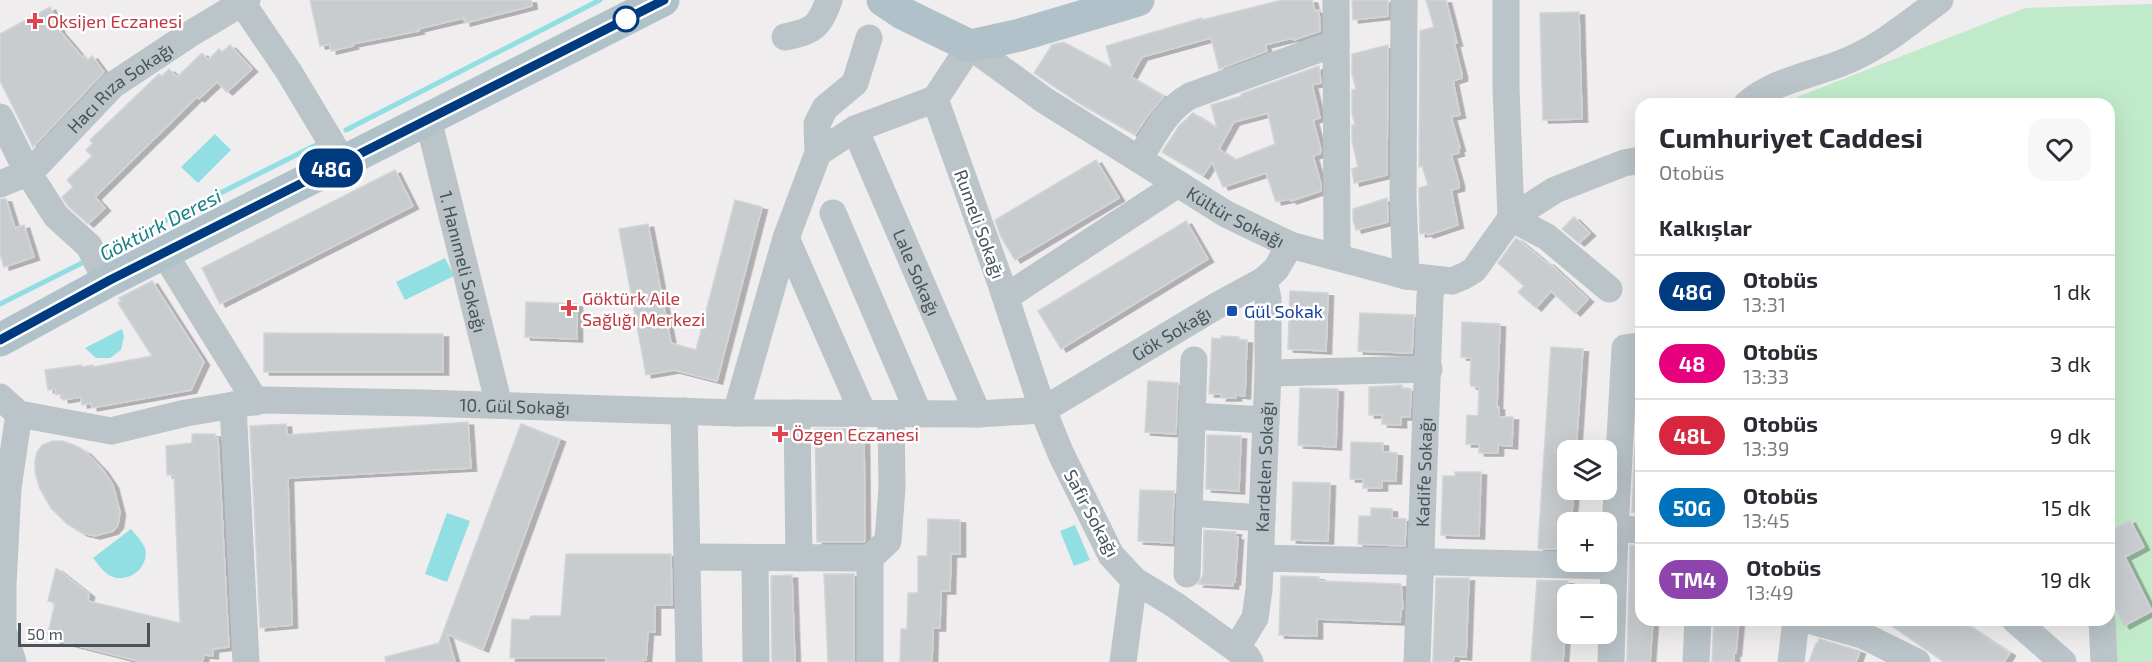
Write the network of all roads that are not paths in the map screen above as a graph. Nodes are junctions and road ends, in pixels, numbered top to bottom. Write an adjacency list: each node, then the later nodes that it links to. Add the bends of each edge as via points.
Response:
1 (663, 0): 17 (main road)
2 (829, 0): 10 (street, via 816,26 806,33)
3 (883, 0): 13 (main road)
4 (1138, 0): 13 (main road)
5 (1336, 0): 12 (street)
6 (1404, 0): 33 (street)
7 (1506, 0): 27 (street)
8 (1940, 0): 14 (street, via 1881,45 1790,80)
9 (243, 1): 22 (street); 23 (street, Hacı Rıza Sokağı, via 113,85)
10 (785, 37)
11 (869, 38): 19 (street, via 855,83 825,108 817,124)
12 (1336, 44): 20 (street, via 1185,99 1170,110); 31 (street)
13 (970, 46): 15 (street); 20 (street, Kültür Sokağı, via 1044,100)
14 (1757, 98)
15 (935, 99): 18 (street); 37 (street, Rumeli Sokağı)
16 (0, 117): 23 (street)
17 (428, 119): 22 (main road); 44 (street, 1. Hanımeli Sokağı)
18 (855, 129): 19 (street); 53 (street, Lale Sokağı)
19 (818, 153): 28 (street)
20 (1139, 159): 24 (street, Kültür Sokağı)
21 (1635, 161): 27 (street, via 1554,190)
22 (343, 162): 30 (main road)
23 (27, 171): 25 (street, Hacı Rıza Sokağı); 32 (street, via 56,216)
24 (1178, 183): 29 (street, Kültür Sokağı, via 1226,214); 37 (street)
25 (0, 184)
26 (833, 213): 52 (street)
27 (1511, 218): 35 (street, Kültür Sokağı, via 1474,270 1452,281); 36 (street, via 1547,237)
28 (786, 237): 48 (street); 50 (street)
29 (1290, 244): 31 (street, Kültür Sokağı); 34 (street, Gök Sokağı, via 1276,269)
30 (164, 253): 32 (main road); 43 (street)
31 (1337, 257): 33 (street, Kültür Sokağı)
32 (98, 264): 38 (main road)
33 (1406, 276): 35 (street, Kültür Sokağı)
34 (1264, 280): 42 (street, Kardelen Sokağı, via 1268,299); 46 (street, Gök Sokağı)
35 (1433, 280): 41 (street, Kadife Sokağı)
36 (1609, 290)
37 (1006, 297): 46 (street, Rumeli Sokağı)
38 (0, 340)
39 (1633, 347): 58 (street)
40 (1194, 360): 54 (street)
41 (1429, 369): 42 (street); 65 (street, Kadife Sokağı)
42 (1268, 373): 55 (street, Kardelen Sokağı)
43 (244, 403): 44 (street, 10. Gül Sokağı, via 298,400); 45 (street, 10. Gül Sokağı, via 111,431); 77 (street)
44 (500, 405): 47 (street, 10. Gül Sokağı)
45 (10, 406): 76 (street, via 3,631)
46 (1043, 410): 53 (street, 10. Gül Sokağı); 69 (street, Safir Sokağı, via 1111,555)
47 (684, 411): 48 (street, 10. Gül Sokağı); 59 (street)
48 (736, 413): 49 (street, 10. Gül Sokağı)
49 (797, 413): 50 (street, 10. Gül Sokağı); 62 (street)
50 (863, 413): 51 (street, 10. Gül Sokağı)
51 (891, 414): 52 (street, 10. Gül Sokağı); 63 (street, via 888,541)
52 (919, 414): 53 (street, 10. Gül Sokağı)
53 (978, 414)
54 (1192, 416): 55 (street); 56 (street)
55 (1266, 420): 57 (street, Kardelen Sokağı)
56 (1189, 513): 57 (street); 68 (street)
57 (1262, 518): 64 (street, Kardelen Sokağı)
58 (1628, 529): 60 (street)
59 (687, 556): 61 (street); 78 (street)
60 (1617, 556)
61 (755, 558): 62 (street); 79 (street)
62 (799, 558): 63 (street)
63 (870, 558): 80 (street)
64 (1262, 558): 65 (street); 75 (street, Kardelen Sokağı, via 1255,618)
65 (1420, 561): 66 (street); 82 (street, Kadife Sokağı)
66 (1557, 565)
67 (1613, 572): 83 (street)
68 (1187, 574)
69 (1134, 580): 75 (street, Safir Sokağı); 81 (street)
70 (1698, 626): 84 (street)
71 (1795, 626): 85 (street)
72 (1830, 626): 86 (street, via 1862,635)
73 (2022, 626): 87 (street)
74 (2102, 626): 88 (street)
75 (1243, 656)
76 (13, 662)
77 (246, 662)
78 (688, 662)
79 (756, 662)
80 (870, 662)
81 (1123, 662)
82 (1417, 662)
83 (1611, 662)
84 (1696, 662)
85 (1791, 662)
86 (1917, 662)
87 (2063, 662)
88 (2104, 662)

